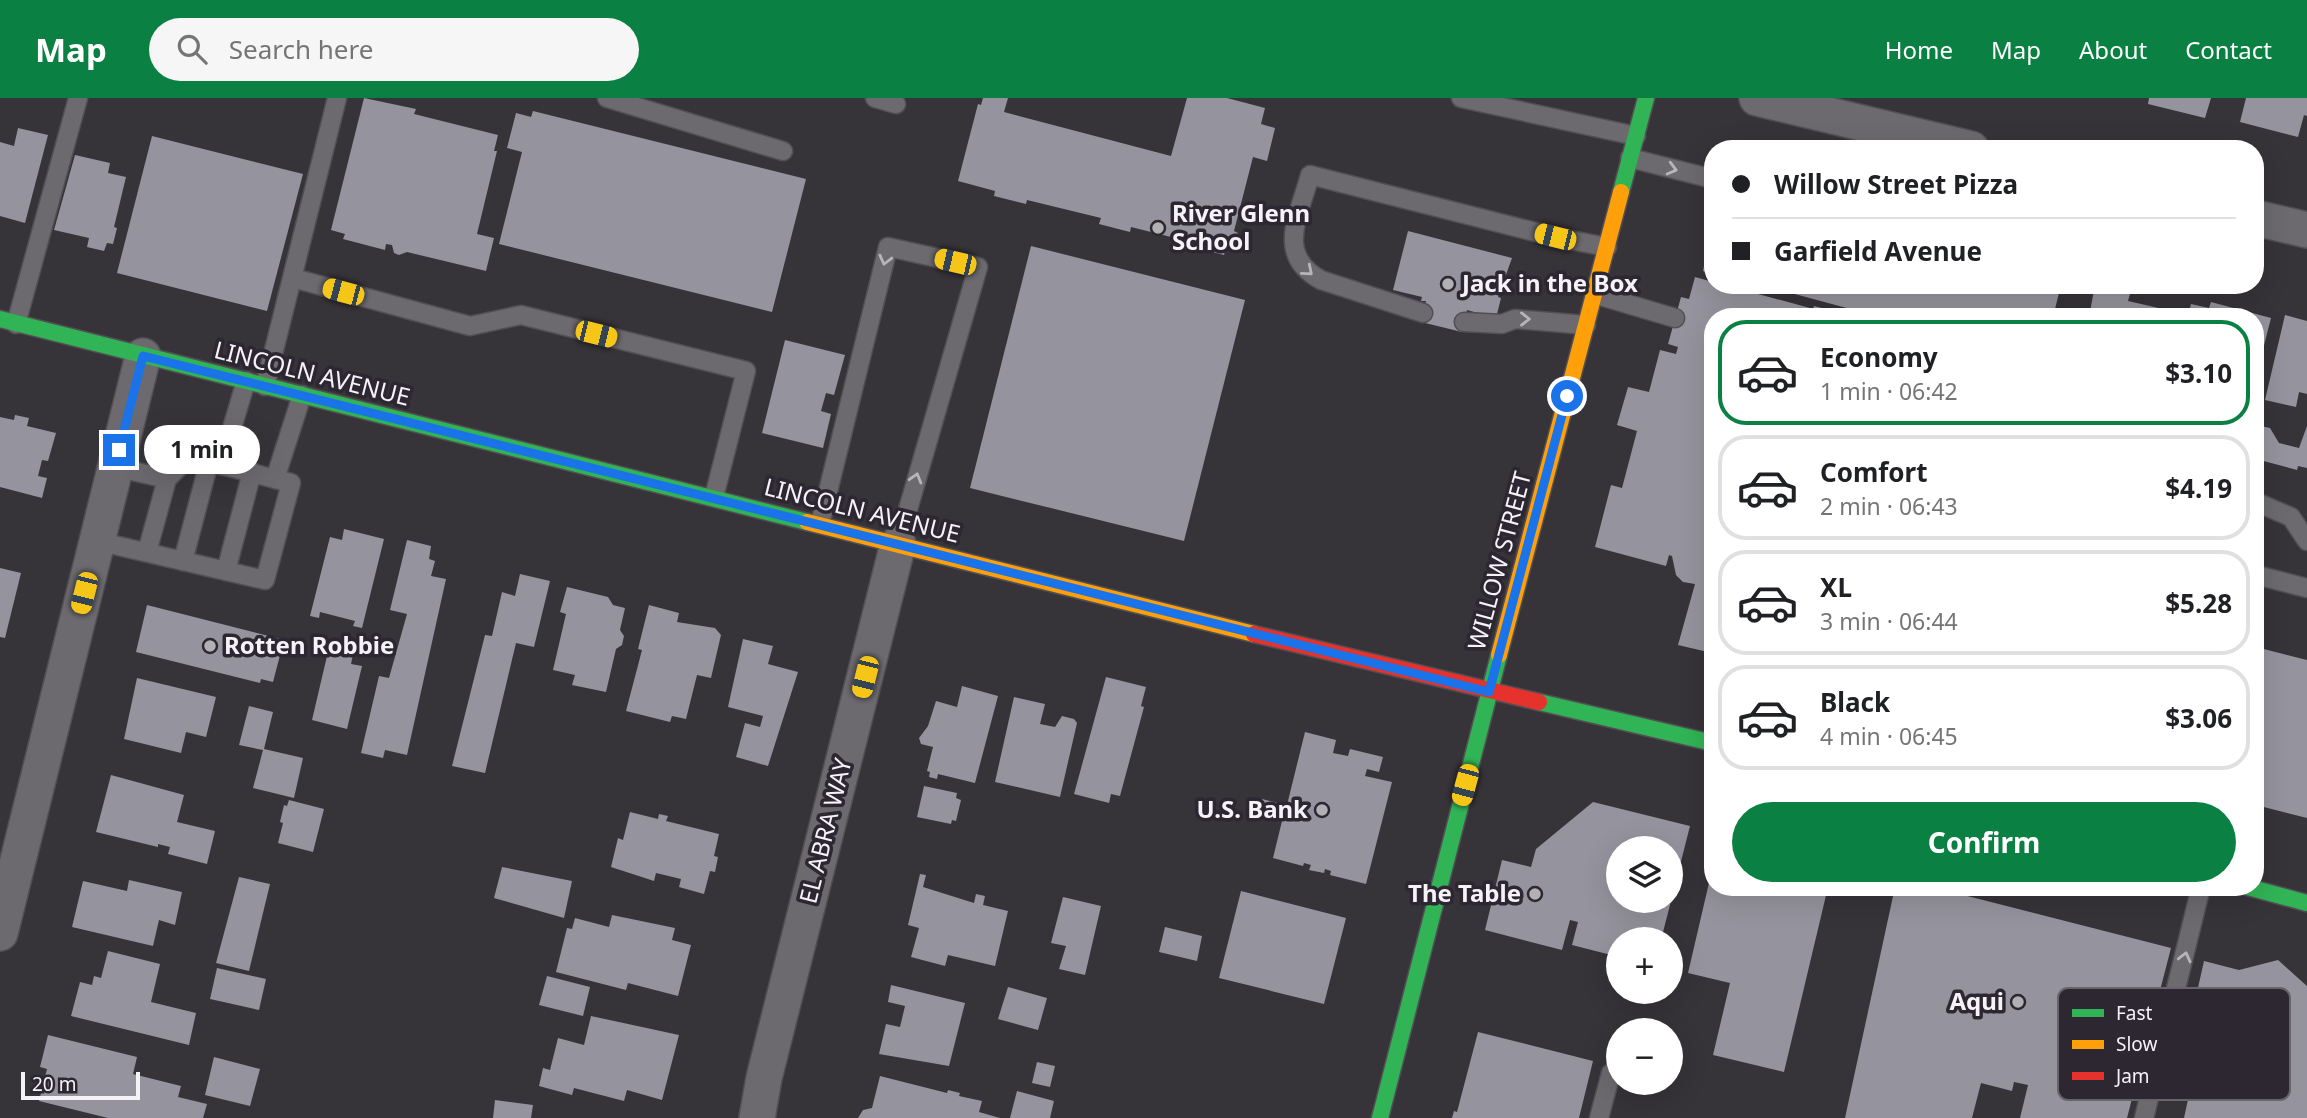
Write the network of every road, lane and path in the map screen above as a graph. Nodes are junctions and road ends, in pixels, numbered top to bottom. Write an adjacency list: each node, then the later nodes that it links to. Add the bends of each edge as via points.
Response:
1 (78, 98): 21 (lane)
2 (337, 98): 17 (lane)
3 (607, 98): 11 (lane)
4 (875, 98): 8 (lane)
5 (1461, 98): 9 (lane)
6 (1646, 98): 9 (main road, WILLOW STREET)
7 (1757, 98): 10 (street)
8 (896, 104)
9 (1636, 136): 12 (main road, WILLOW STREET)
10 (1933, 140)
11 (783, 151)
12 (1630, 158): 13 (lane, one-way to 13); 16 (main road, WILLOW STREET)
13 (1704, 178)
14 (2264, 220): 15 (street)
15 (2307, 230)
16 (1606, 247): 18 (main road, WILLOW STREET); 19 (lane, one-way to 19, via 1310,175 1294,234 1294,257 1305,272)
17 (293, 278): 26 (lane); 33 (lane, via 470,326 521,315 746,371)
18 (1594, 294): 20 (lane); 23 (main road, WILLOW STREET)
19 (1423, 313)
20 (1675, 318)
21 (8, 321): 24 (main road, LINCOLN AVENUE)
22 (1464, 322): 23 (lane, one-way to 23, via 1502,324 1515,318)
23 (1586, 325): 44 (main road, WILLOW STREET)
24 (143, 356): 25 (main road, LINCOLN AVENUE); 29 (street)
25 (246, 381): 26 (main road, LINCOLN AVENUE); 28 (lane)
26 (265, 386): 27 (main road, LINCOLN AVENUE)
27 (302, 395): 32 (lane); 33 (main road, LINCOLN AVENUE)
28 (215, 463): 30 (lane); 31 (lane, via 188,457); 40 (lane)
29 (114, 467): 31 (lane); 36 (street)
30 (252, 472): 32 (lane); 41 (lane)
31 (166, 479): 39 (lane)
32 (275, 479): 41 (lane, via 291,483 265,580)
33 (714, 497): 35 (main road, LINCOLN AVENUE)
34 (2264, 505): 37 (lane, via 2291,517)
35 (820, 524): 38 (main road, LINCOLN AVENUE); 38 (lane, one-way to 35, via 978,267 888,247)
36 (97, 541): 39 (lane); 49 (street)
37 (2307, 541)
38 (898, 544): 44 (main road, LINCOLN AVENUE); 53 (street, EL ABRA WAY)
39 (148, 552): 40 (lane)
40 (183, 561): 41 (lane)
41 (226, 571)
42 (2264, 577): 43 (lane)
43 (2307, 588)
44 (1489, 692): 45 (main road, LINCOLN AVENUE); 54 (main road, WILLOW STREET)
45 (1704, 741)
46 (2264, 891): 48 (main road)
47 (2199, 896): 50 (lane, one-way to 47)
48 (2307, 903)
49 (0, 933)
50 (2176, 988)
51 (1606, 1092): 55 (lane)
52 (2148, 1100): 56 (lane, one-way to 52)
53 (757, 1118)
54 (1380, 1118)
55 (1599, 1118)
56 (2144, 1118)

